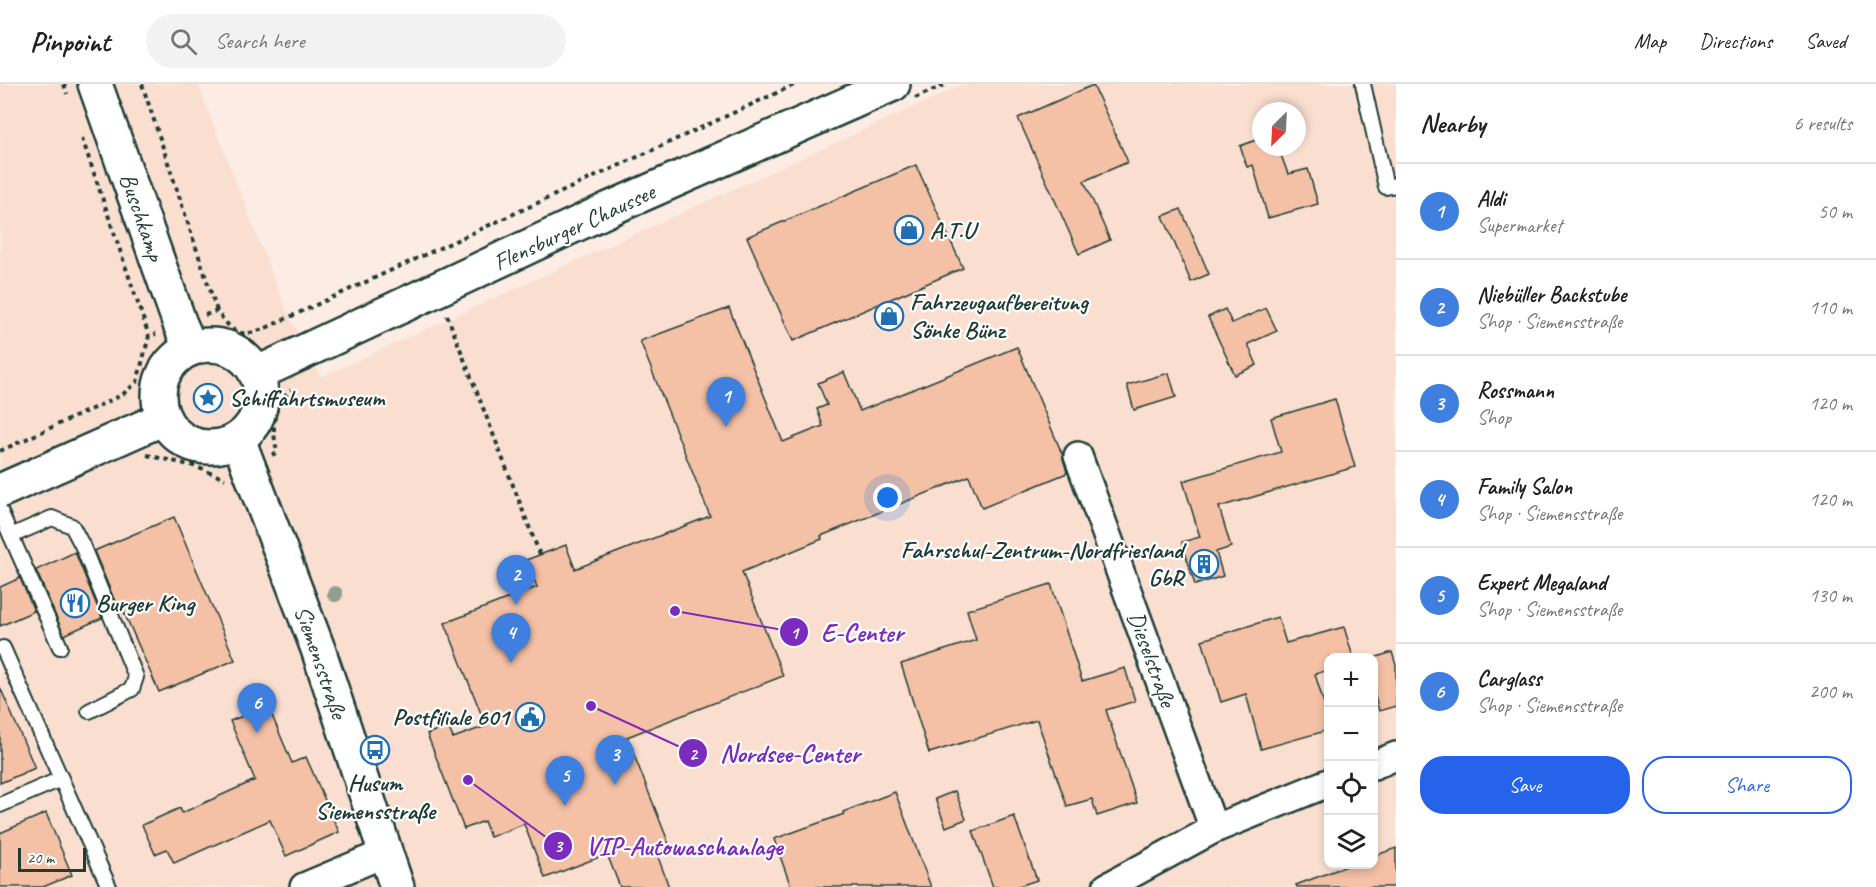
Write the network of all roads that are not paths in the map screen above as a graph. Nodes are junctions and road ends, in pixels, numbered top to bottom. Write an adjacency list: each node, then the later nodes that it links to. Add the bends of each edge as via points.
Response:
1 (893, 84): 6 (main road, Flensburger Chaussee, via 609,209)
2 (1363, 84): 4 (lane, via 1386,187)
3 (81, 89): 5 (main road, Buschkamp)
4 (1396, 185)
5 (185, 337): 6 (main road, via 237,352); 7 (main road, via 161,383 159,395)
6 (256, 374): 8 (main road, via 261,391 258,413)
7 (164, 418): 8 (main road, via 183,440 195,445 210,447); 10 (main road)
8 (238, 439): 22 (main road, Siemensstraße, via 318,649)
9 (1078, 456): 21 (street, Dieselstraße)
10 (0, 491)
11 (0, 511): 12 (lane)
12 (11, 536): 13 (lane); 15 (lane, via 52,518 72,526 82,545 136,677 132,689)
13 (60, 647)
14 (3, 648): 18 (lane)
15 (89, 711)
16 (1396, 756): 17 (street)
17 (1378, 763)
18 (61, 779): 20 (lane); 23 (lane)
19 (1324, 785): 21 (street)
20 (0, 805)
21 (1214, 829): 26 (street)
22 (386, 853): 24 (street); 25 (main road, Siemensstraße)
23 (110, 887)
24 (304, 887)
25 (396, 887)
26 (1107, 887)

